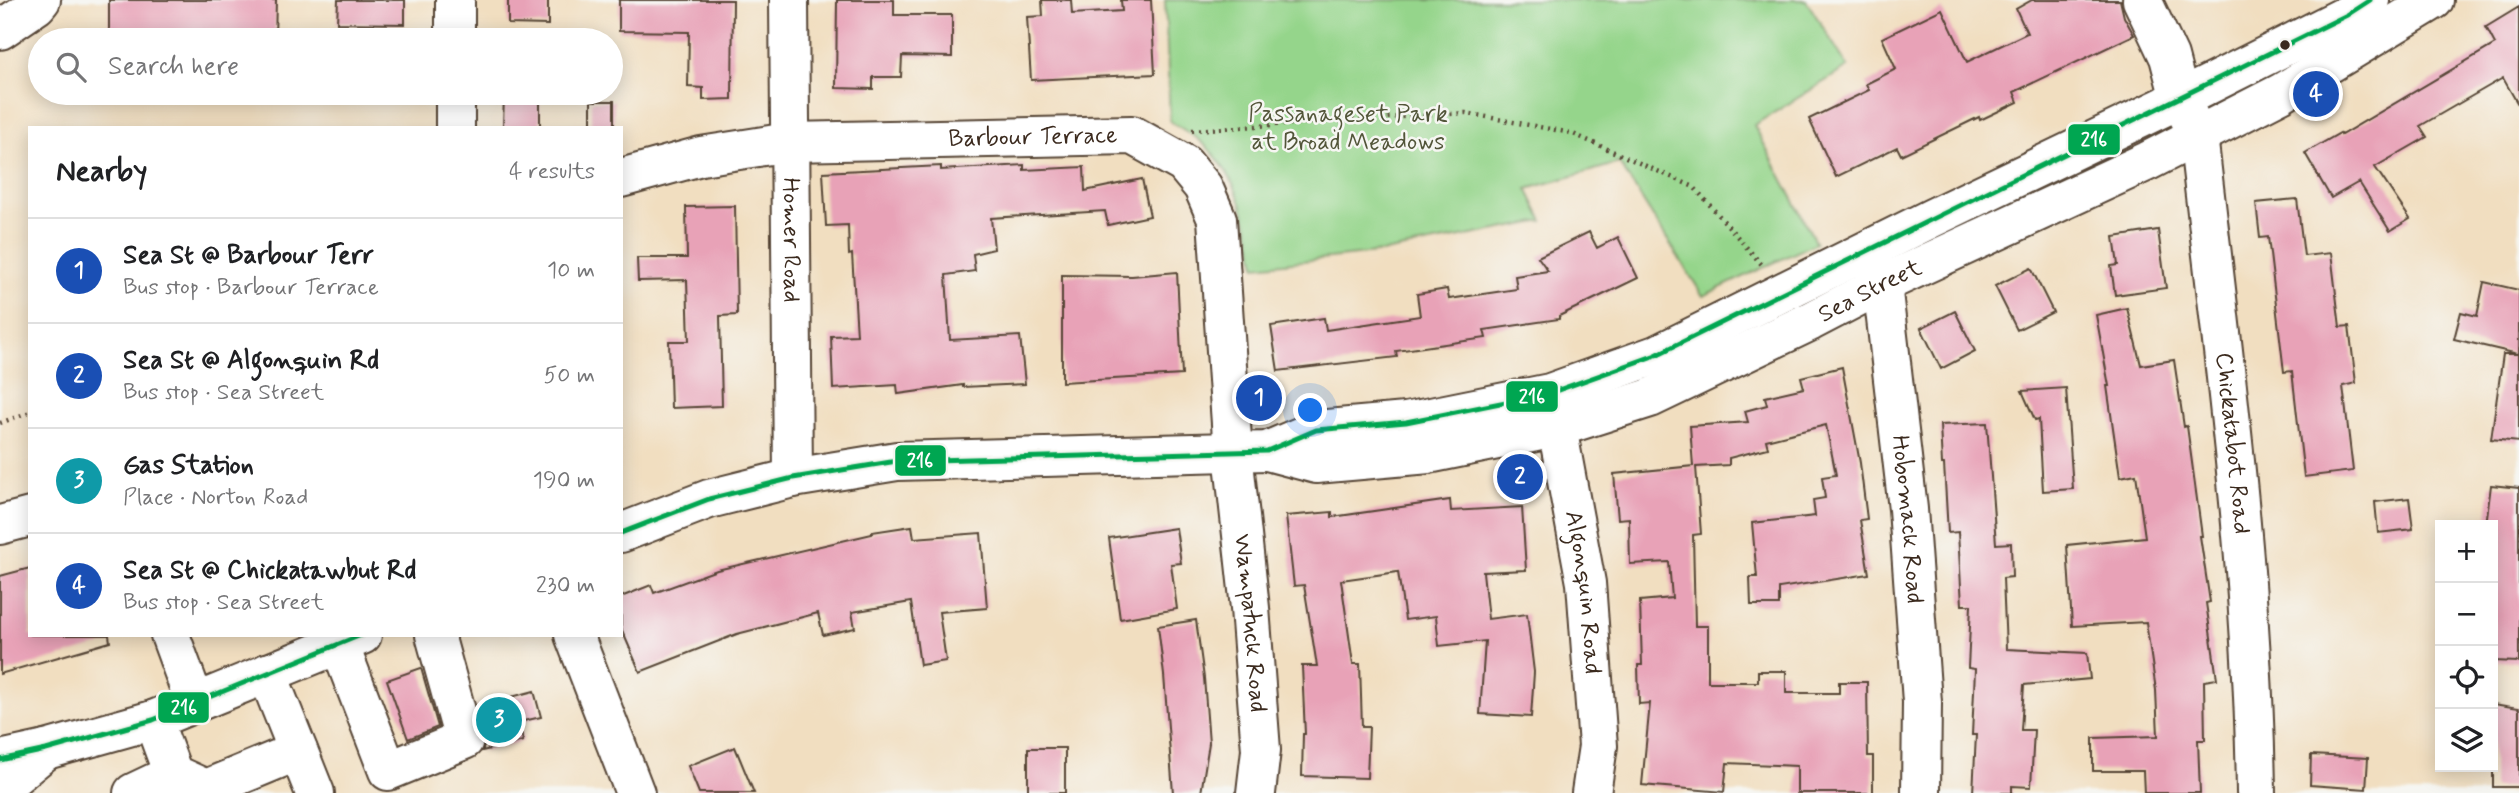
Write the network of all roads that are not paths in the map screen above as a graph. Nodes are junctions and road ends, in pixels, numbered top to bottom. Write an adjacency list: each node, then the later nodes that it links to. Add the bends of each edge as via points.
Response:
1 (41, 0): 8 (street)
2 (455, 0): 7 (street)
3 (789, 0): 13 (street, Homer Road)
4 (2142, 0): 9 (street, Chickatabot Road, via 2169,57)
5 (2370, 0): 9 (street, Sea Street)
6 (2434, 0): 12 (street, Sea Street, via 2281,93)
7 (455, 28)
8 (0, 30)
9 (2180, 99): 12 (street, Chickatabot Road); 15 (street, Sea Street)
10 (455, 105): 11 (street)
11 (455, 126)
12 (2198, 135): 15 (street, Sea Street, via 2148,161); 40 (street, Chickatabot Road, via 2242,510 2255,699)
13 (789, 142): 14 (street, Barbour Terrace, via 701,156); 17 (street, Barbour Terrace, via 1132,135 1184,164 1203,187 1217,219); 18 (street, Homer Road)
14 (623, 177)
15 (1874, 267): 16 (street, Sea Street, via 1785,291); 16 (street, Sea Street, via 1811,321 1650,398); 39 (street, Hobomack Road, via 1908,509 1922,702)
16 (1553, 410): 17 (street, Sea Street, via 1429,454 1316,464); 38 (street, Algonquin Road, via 1586,583 1598,746)
17 (1250, 452): 18 (street, Sea Street, via 897,461); 37 (street, Wampatuck Road, via 1250,608 1261,750)
18 (793, 478): 21 (street, Sea Street, via 709,499)
19 (28, 518): 20 (street)
20 (0, 525)
21 (623, 532)
22 (171, 637): 27 (street)
23 (436, 637): 25 (street, via 464,740 387,771)
24 (575, 637): 36 (street)
25 (350, 640): 26 (street)
26 (267, 673): 27 (street); 30 (street)
27 (195, 704): 28 (street)
28 (153, 720): 29 (street); 32 (street)
29 (46, 750): 31 (street); 33 (street); 34 (street)
30 (299, 751): 32 (street, via 206,789); 35 (street)
31 (0, 760)
32 (152, 786)
33 (0, 788)
34 (41, 793)
35 (315, 793)
36 (635, 793)
37 (1256, 793)
38 (1591, 793)
39 (1921, 793)
40 (2256, 793)

